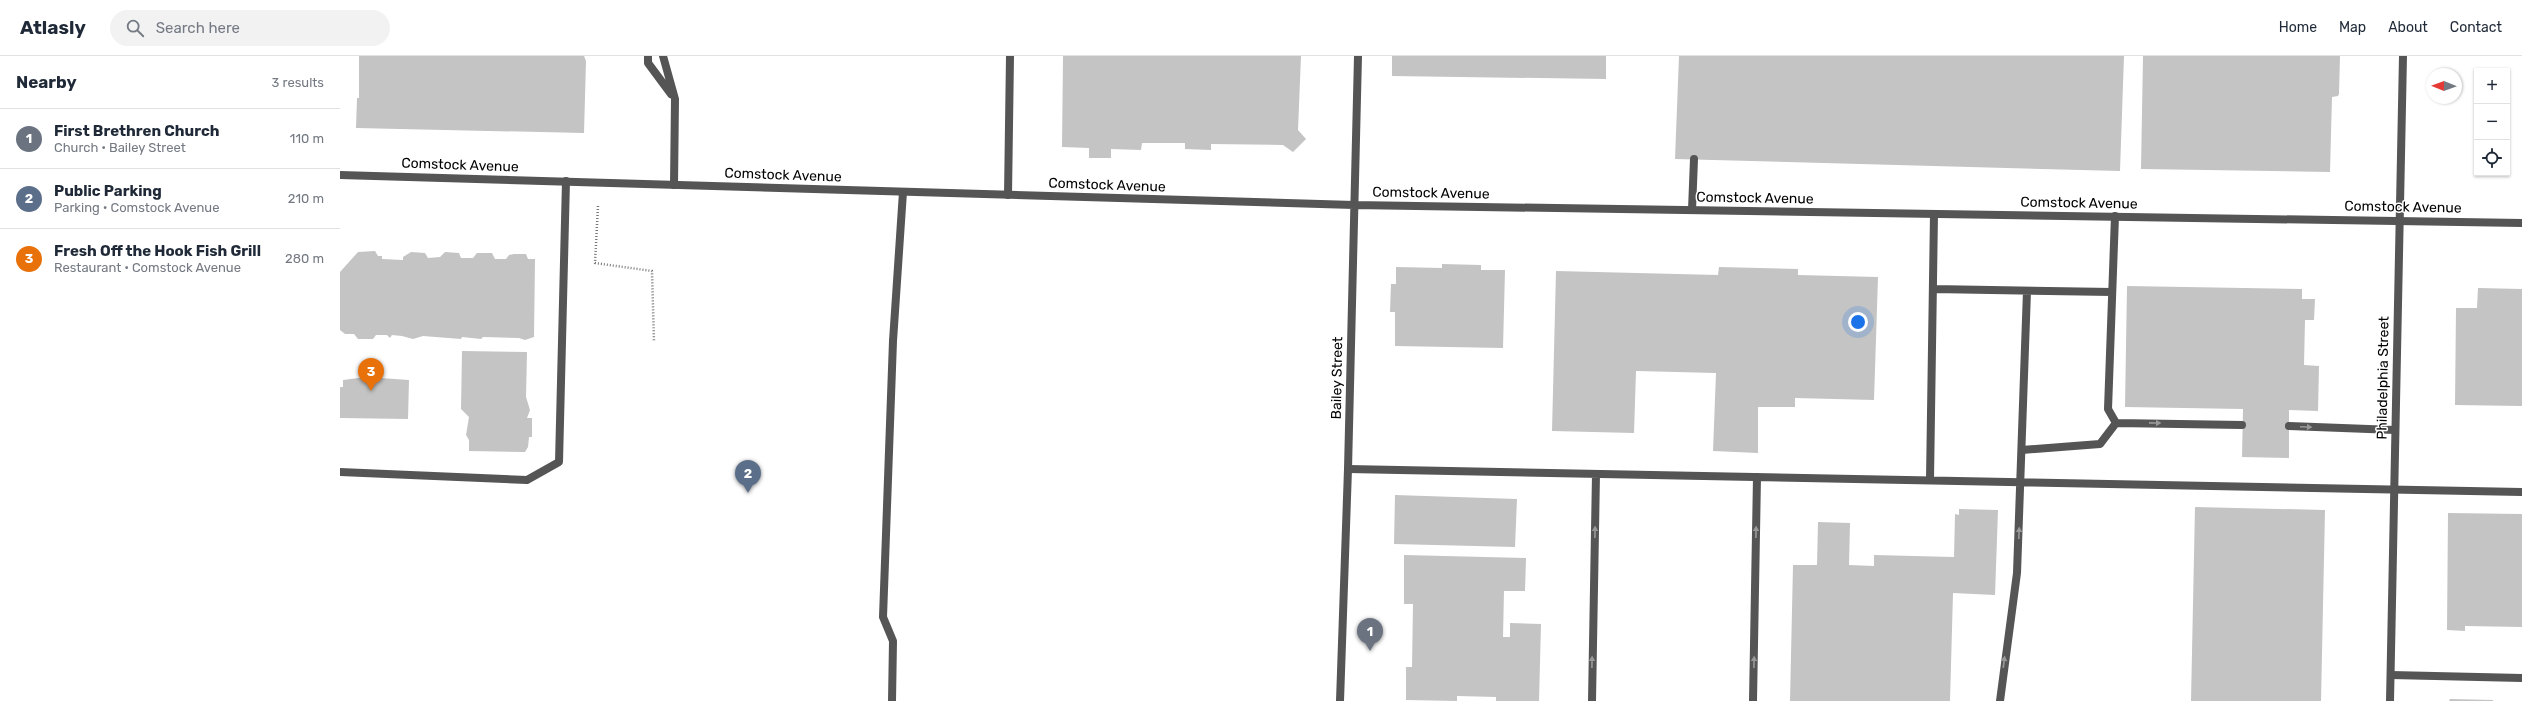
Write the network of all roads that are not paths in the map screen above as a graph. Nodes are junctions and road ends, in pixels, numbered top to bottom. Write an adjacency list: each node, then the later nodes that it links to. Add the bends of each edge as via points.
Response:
1 (648, 56): 6 (street, via 648,63)
2 (663, 56): 6 (street)
3 (1010, 56): 12 (street)
4 (1358, 56): 13 (street, Bailey Street)
5 (2402, 56): 17 (street, Philadelphia Street)
6 (675, 99): 10 (street)
7 (1694, 159): 14 (street)
8 (340, 175): 9 (street, Comstock Avenue)
9 (566, 181): 10 (street, Comstock Avenue); 28 (street, via 559,462 527,480)
10 (674, 185): 11 (street, Comstock Avenue)
11 (903, 192): 12 (street, Comstock Avenue); 37 (street, via 893,341 883,617 893,641)
12 (1008, 195): 13 (street, Comstock Avenue)
13 (1354, 205): 14 (street, Comstock Avenue); 27 (street, Bailey Street)
14 (1692, 210): 15 (street, Comstock Avenue)
15 (1934, 214): 16 (street, Comstock Avenue); 19 (street)
16 (2115, 216): 17 (street, Comstock Avenue); 21 (street)
17 (2399, 220): 18 (street, Comstock Avenue); 25 (street, Philadelphia Street)
18 (2522, 223)
19 (1933, 289): 20 (street); 31 (street)
20 (2027, 291): 21 (street); 26 (street)
21 (2112, 292): 22 (street, via 2108,409)
22 (2116, 423): 23 (street, one-way to 23); 26 (street, via 2100,444)
23 (2242, 425)
24 (2289, 426): 25 (street, one-way to 25)
25 (2395, 430): 33 (street, Philadelphia Street)
26 (2022, 450): 32 (street)
27 (1348, 469): 29 (street); 38 (street, Bailey Street)
28 (340, 472)
29 (1596, 474): 30 (street); 39 (street, one-way to 29)
30 (1757, 477): 31 (street); 40 (street, one-way to 30)
31 (1930, 480): 32 (street)
32 (2020, 482): 33 (street); 41 (street, one-way to 32, via 2017,573)
33 (2394, 490): 34 (street); 35 (street, Philadelphia Street)
34 (2522, 492)
35 (2391, 675): 36 (street); 42 (street, Philadelphia Street)
36 (2522, 678)
37 (892, 701)
38 (1340, 701)
39 (1592, 701)
40 (1753, 701)
41 (2000, 701)
42 (2390, 701)

